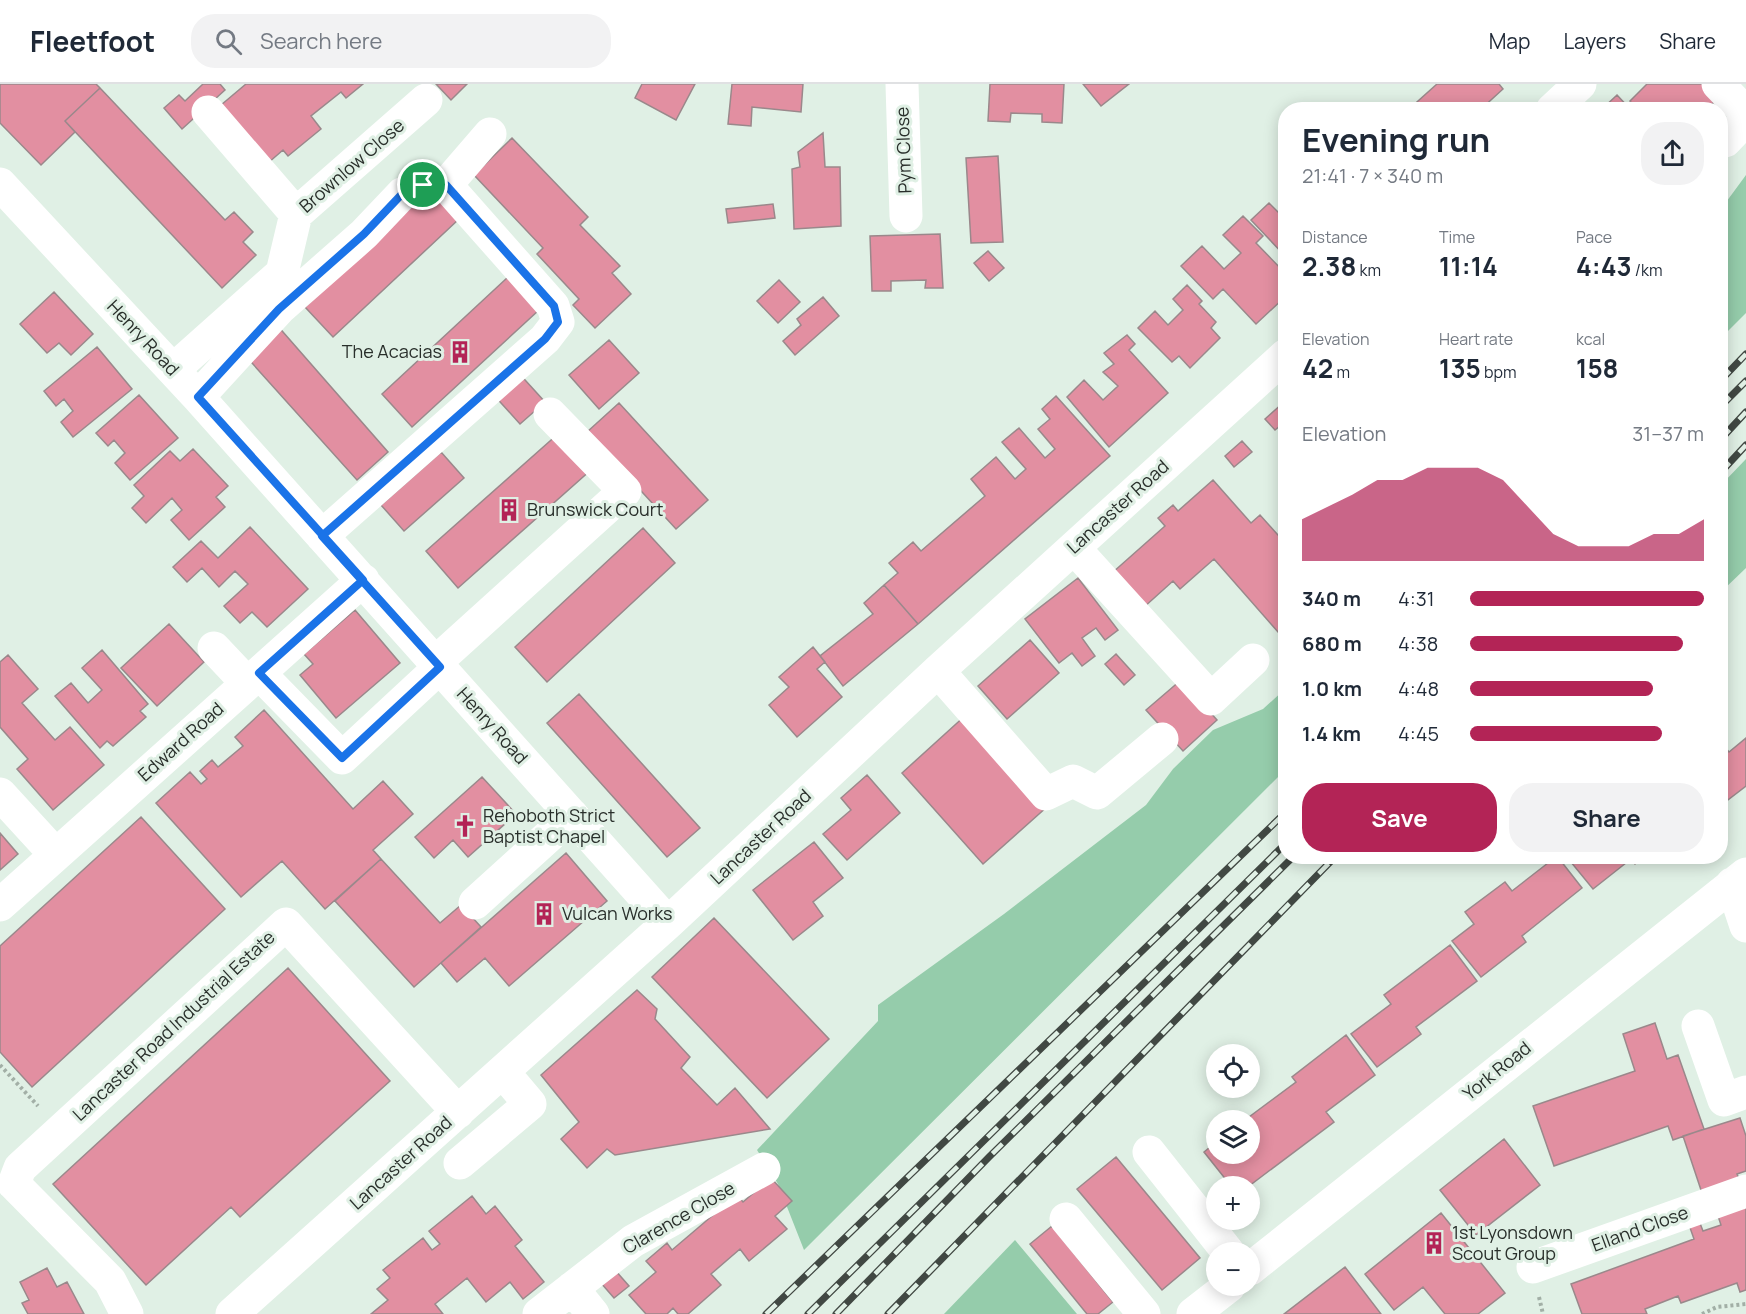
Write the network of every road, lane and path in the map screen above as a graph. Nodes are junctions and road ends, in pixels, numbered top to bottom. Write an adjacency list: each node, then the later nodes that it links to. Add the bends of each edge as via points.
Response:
1 (902, 84): 12 (street, Pym Close)
2 (1580, 84): 5 (street)
3 (1718, 84): 7 (street)
4 (426, 100): 11 (street, Brownlow Close)
5 (1561, 102)
6 (208, 112): 11 (street)
7 (1746, 113)
8 (490, 134): 10 (street)
9 (0, 184): 14 (street, Henry Road)
10 (446, 185): 15 (street, via 423,185 402,194 364,234 279,309); 17 (street, via 554,306 558,322 545,339)
11 (296, 214): 14 (street, Brownlow Close, via 282,273)
12 (906, 216)
13 (1278, 362): 18 (street, Lancaster Road)
14 (173, 370): 15 (street, Henry Road)
15 (198, 397): 17 (street, Henry Road)
16 (550, 414): 22 (street, via 625,491)
17 (322, 536): 19 (street, Henry Road)
18 (1074, 548): 21 (street, via 1211,699); 23 (street, Lancaster Road)
19 (363, 580): 22 (street, Henry Road); 24 (street, Edward Road)
20 (214, 648): 24 (street)
21 (1252, 660)
22 (438, 664): 24 (street, via 342,758); 27 (street, Henry Road)
23 (938, 671): 25 (street, via 1046,794 1073,782 1097,793); 32 (street, Lancaster Road)
24 (253, 678): 28 (street, Edward Road)
25 (1162, 739)
26 (0, 794): 28 (street)
27 (572, 815): 30 (street); 32 (street, Henry Road)
28 (55, 854): 31 (street, Edward Road)
29 (1739, 879): 33 (street); 47 (street, York Road)
30 (475, 903)
31 (0, 905)
32 (668, 923): 36 (street, Lancaster Road)
33 (1746, 926)
34 (1698, 1026): 37 (street, via 1724,1100)
35 (0, 1065): 39 (path, Lancaster Road Industrial Estate)
36 (503, 1072): 38 (street, Lancaster Road); 41 (street, via 530,1104)
37 (1746, 1092)
38 (458, 1112): 39 (street, Lancaster Road Industrial Estate, via 286,924); 53 (street, Lancaster Road)
39 (61, 1131): 43 (street, Lancaster Road Industrial Estate, via 20,1168)
40 (1149, 1152): 46 (street)
41 (460, 1162)
42 (764, 1169): 49 (street, Clarence Close, via 633,1241)
43 (7, 1188): 52 (street, Lancaster Road Industrial Estate, via 110,1281)
44 (1746, 1191): 48 (street, Elland Close)
45 (1066, 1220): 56 (street)
46 (1220, 1242)
47 (1260, 1261)
48 (1533, 1267)
49 (572, 1288): 54 (street, Clarence Close); 55 (street)
50 (1216, 1296): 57 (street)
51 (1746, 1304): 58 (path, via 1717,1307)
52 (127, 1314)
53 (232, 1314)
54 (539, 1314)
55 (593, 1314)
56 (1144, 1314)
57 (1193, 1314)
58 (1702, 1314)

